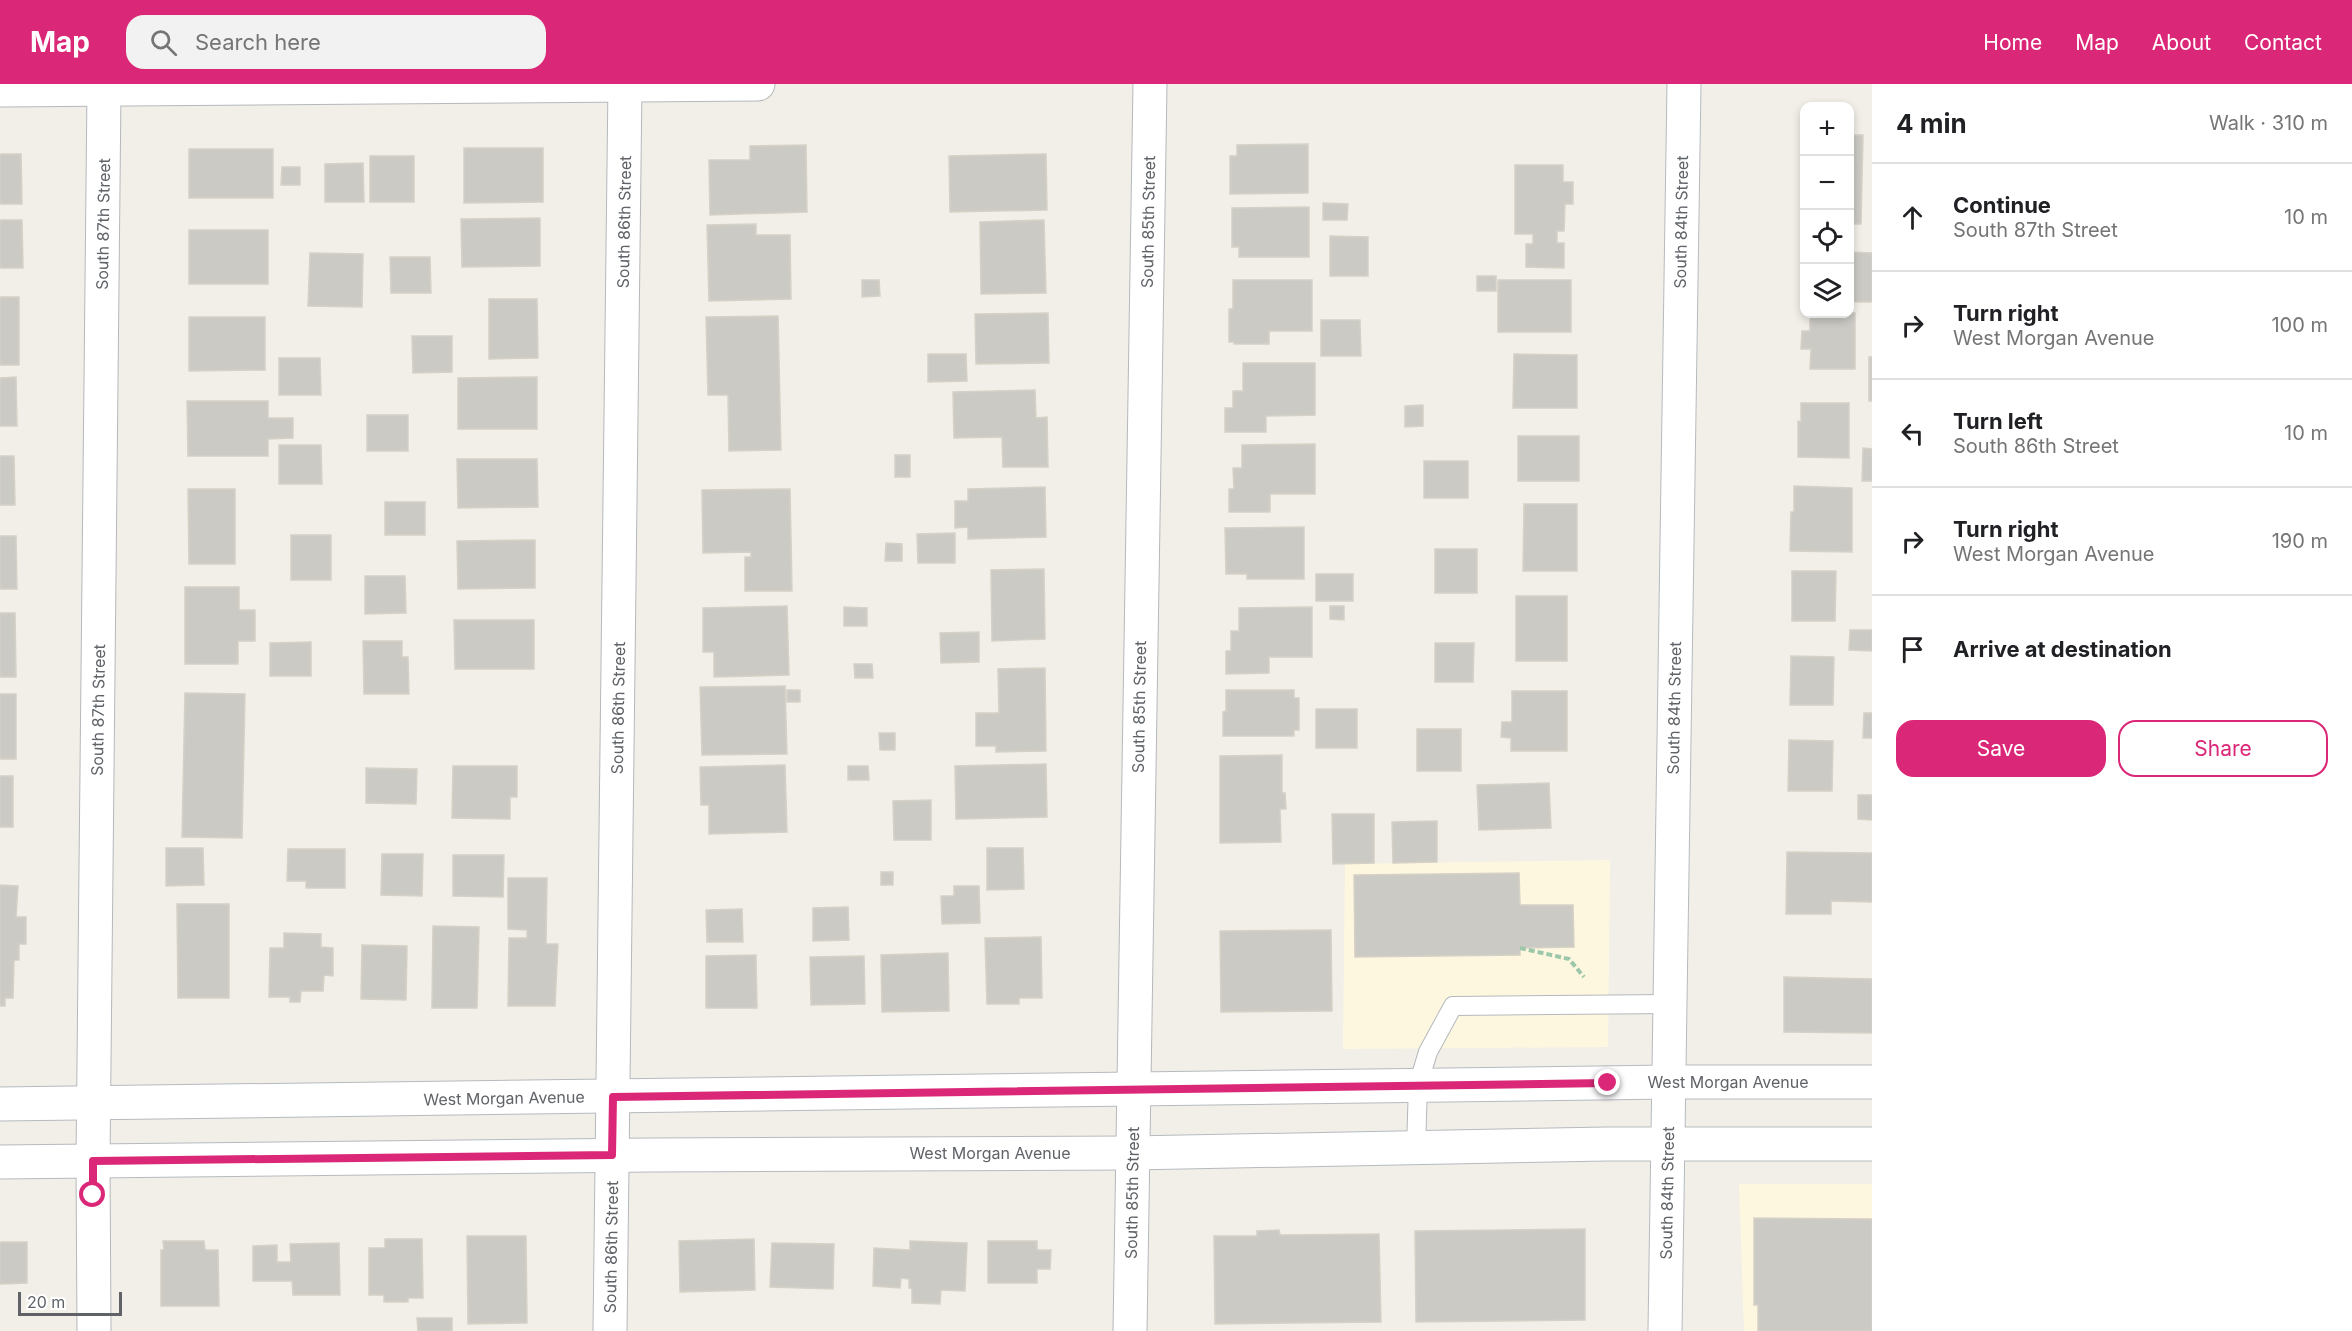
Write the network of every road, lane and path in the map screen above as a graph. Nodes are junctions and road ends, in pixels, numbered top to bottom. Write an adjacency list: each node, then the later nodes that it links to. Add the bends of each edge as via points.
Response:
1 (758, 84): 4 (street)
2 (1150, 84): 13 (street, South 85th Street)
3 (1684, 84): 9 (street, South 84th Street)
4 (626, 85): 5 (street); 14 (street, South 86th Street)
5 (104, 89): 6 (street); 15 (street, South 87th Street)
6 (0, 90)
7 (1520, 948): 8 (path, via 1569,959)
8 (1610, 1004): 9 (lane); 12 (lane, via 1453,1006 1428,1052)
9 (1670, 1004): 10 (street, South 84th Street)
10 (1669, 1082): 11 (street, West Morgan Avenue); 12 (street, West Morgan Avenue); 17 (street, South 84th Street)
11 (1872, 1082)
12 (1418, 1085): 13 (street, West Morgan Avenue); 19 (lane)
13 (1133, 1088): 14 (street, West Morgan Avenue); 20 (street, South 85th Street)
14 (613, 1097): 15 (street, West Morgan Avenue); 21 (street, South 86th Street)
15 (94, 1102): 16 (street, West Morgan Avenue); 22 (street, South 87th Street)
16 (0, 1104)
17 (1668, 1144): 18 (street, West Morgan Avenue); 19 (street, West Morgan Avenue); 27 (street, South 84th Street)
18 (1872, 1144)
19 (1416, 1148): 20 (street, West Morgan Avenue)
20 (1132, 1153): 21 (street, West Morgan Avenue); 26 (street, South 85th Street)
21 (612, 1155): 22 (street, West Morgan Avenue); 25 (street, South 86th Street)
22 (93, 1161): 23 (street, West Morgan Avenue); 24 (street, South 87th Street)
23 (0, 1162)
24 (94, 1331)
25 (609, 1331)
26 (1130, 1331)
27 (1665, 1331)

